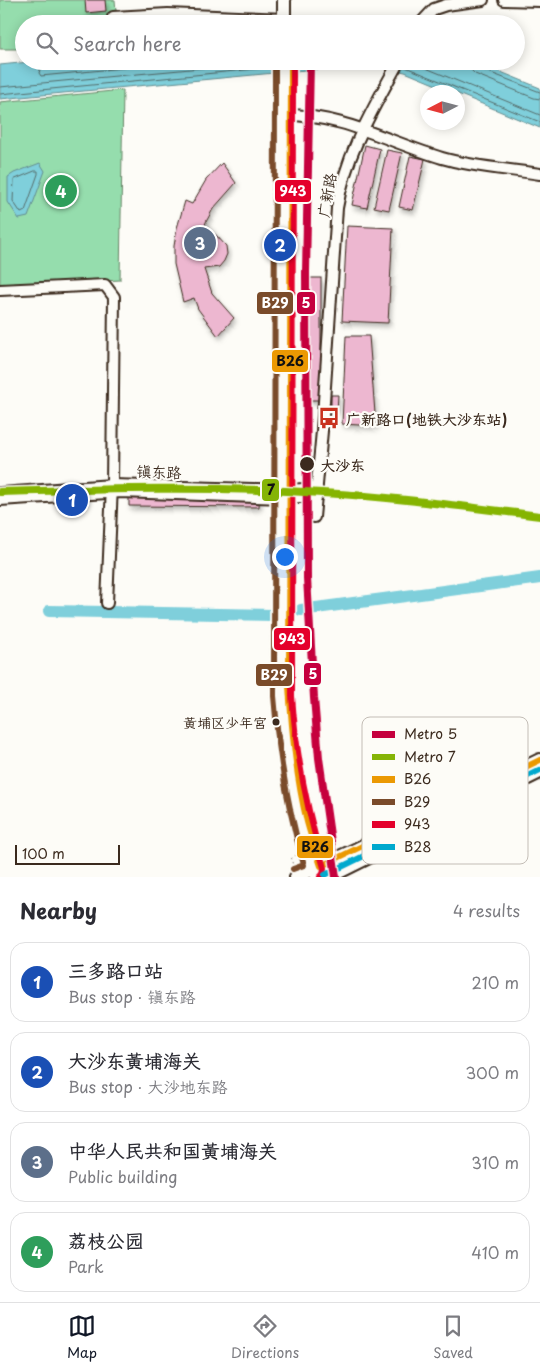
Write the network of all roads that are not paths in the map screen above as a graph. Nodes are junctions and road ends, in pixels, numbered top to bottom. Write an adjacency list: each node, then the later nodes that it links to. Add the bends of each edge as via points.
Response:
1 (284, 0): 8 (main road)
2 (292, 0): 9 (main road)
3 (483, 0): 10 (street, via 446,5)
4 (504, 0): 5 (street)
5 (540, 1)
6 (154, 15): 7 (street)
7 (183, 15)
8 (286, 15)
9 (289, 15)
10 (428, 15)
11 (288, 70): 13 (main road)
12 (394, 70): 14 (street, 广新路)
13 (288, 114): 14 (street, via 343,122); 20 (main road)
14 (363, 129): 15 (street, via 443,158); 19 (street, 广新路, via 342,179 336,208)
15 (540, 174)
16 (0, 290): 17 (street, via 105,285 114,297)
17 (111, 489): 18 (street, 镇东路); 20 (street, 镇东路, via 147,493); 21 (street, 镇东路); 23 (street)
18 (0, 492)
19 (317, 492): 20 (street, 镇东路); 22 (street, 广新路)
20 (286, 494): 30 (main road, via 292,727 304,808)
21 (0, 500)
22 (314, 517)
23 (107, 603)
24 (540, 760): 25 (main road)
25 (528, 766)
26 (540, 772): 27 (main road)
27 (528, 778)
28 (362, 850): 30 (main road)
29 (362, 861): 32 (main road)
30 (319, 872): 31 (main road)
31 (296, 877)
32 (329, 877)

